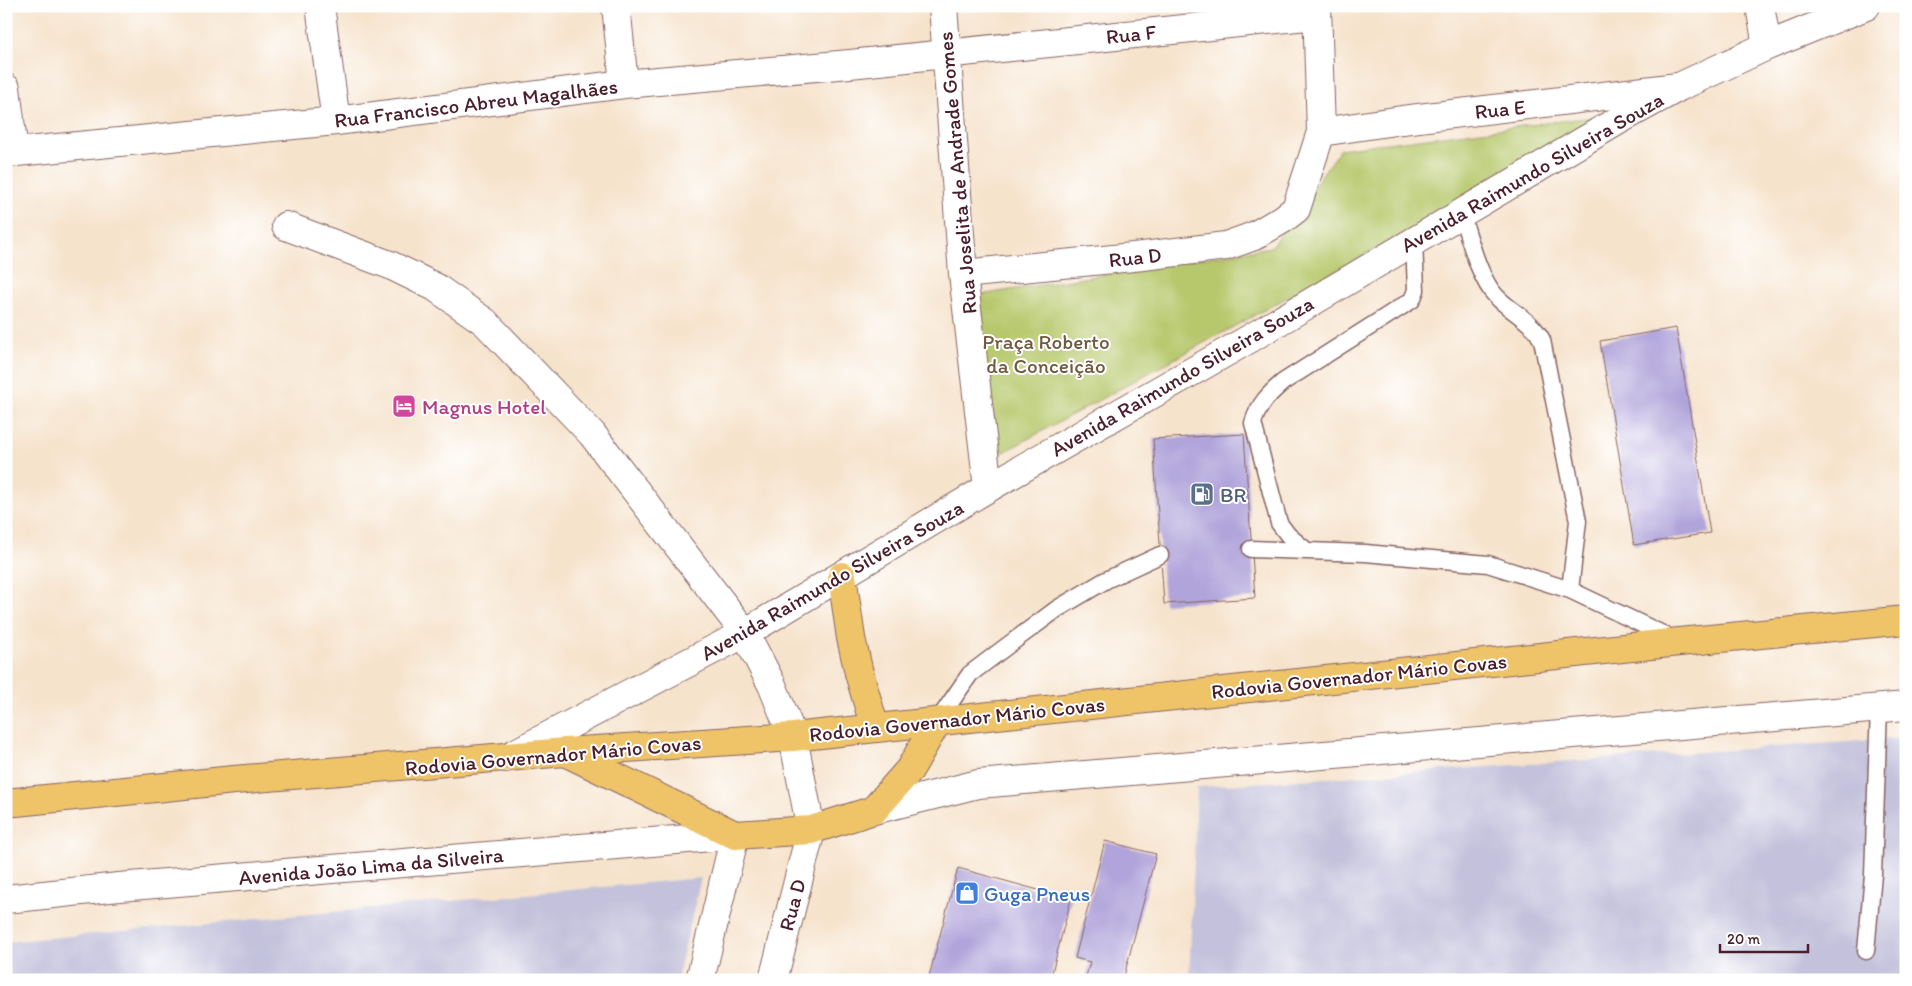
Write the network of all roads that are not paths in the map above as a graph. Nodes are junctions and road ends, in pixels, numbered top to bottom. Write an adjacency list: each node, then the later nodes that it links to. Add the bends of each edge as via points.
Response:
1 (320, 6): 12 (street)
2 (616, 6): 9 (street)
3 (943, 6): 8 (street, Rua Joselita de Andrade Gomes)
4 (1760, 6): 7 (street)
5 (1866, 6): 7 (street, Avenida Raimundo Silveira Souza)
6 (1316, 11): 8 (street, Rua F); 13 (street)
7 (1767, 46): 10 (street, Avenida Raimundo Silveira Souza)
8 (946, 54): 9 (street, Rua Francisco Abreu Magalhães); 18 (street, Rua Joselita de Andrade Gomes)
9 (624, 84): 12 (street, Rua Francisco Abreu Magalhães)
10 (1679, 87): 13 (street, Rua E); 15 (street, Avenida Raimundo Silveira Souza)
11 (6, 88): 14 (street)
12 (336, 121): 14 (street, Rua Francisco Abreu Magalhães)
13 (1321, 132): 18 (street, Rua D, via 1296,208 1254,236 1226,246)
14 (10, 152)
15 (1461, 213): 17 (street, Avenida Raimundo Silveira Souza); 24 (lane, via 1487,285 1538,331 1542,340 1578,521)
16 (286, 226): 26 (street, via 435,287 485,322 592,434)
17 (1414, 241): 19 (street, Avenida Raimundo Silveira Souza); 21 (lane, via 1416,290 1412,300 1283,382 1258,408 1253,423 1279,523)
18 (964, 274): 19 (street, Rua Joselita de Andrade Gomes)
19 (988, 488): 23 (street, Avenida Raimundo Silveira Souza)
20 (1251, 549): 21 (lane)
21 (1307, 551): 24 (lane, via 1488,564)
22 (1160, 555): 30 (lane, via 1106,580 1057,609 1014,641 970,674)
23 (842, 576): 26 (street, Avenida Raimundo Silveira Souza); 31 (highway, via 855,656)
24 (1570, 590): 27 (lane)
25 (1906, 620): 27 (highway, Rodovia Governador Mário Covas)
26 (745, 633): 32 (street, via 772,685); 34 (street, Avenida Raimundo Silveira Souza)
27 (1679, 642): 30 (highway, Rodovia Governador Mário Covas)
28 (1906, 706): 29 (street)
29 (1879, 708): 36 (street, via 978,784); 40 (lane, via 1873,875)
30 (937, 722): 31 (highway, Rodovia Governador Mário Covas); 36 (highway, via 910,769)
31 (876, 728): 32 (highway, Rodovia Governador Mário Covas)
32 (792, 737): 33 (highway, Rodovia Governador Mário Covas); 37 (street)
33 (565, 752): 34 (highway, Rodovia Governador Mário Covas); 38 (highway)
34 (503, 759): 35 (highway, Rodovia Governador Mário Covas, via 224,781)
35 (6, 803)
36 (874, 810): 37 (highway)
37 (812, 830): 38 (highway); 42 (street, Rua D)
38 (735, 835): 39 (street, Avenida João Lima da Silveira); 41 (street)
39 (6, 899)
40 (1866, 951)
41 (700, 980)
42 (772, 980)

